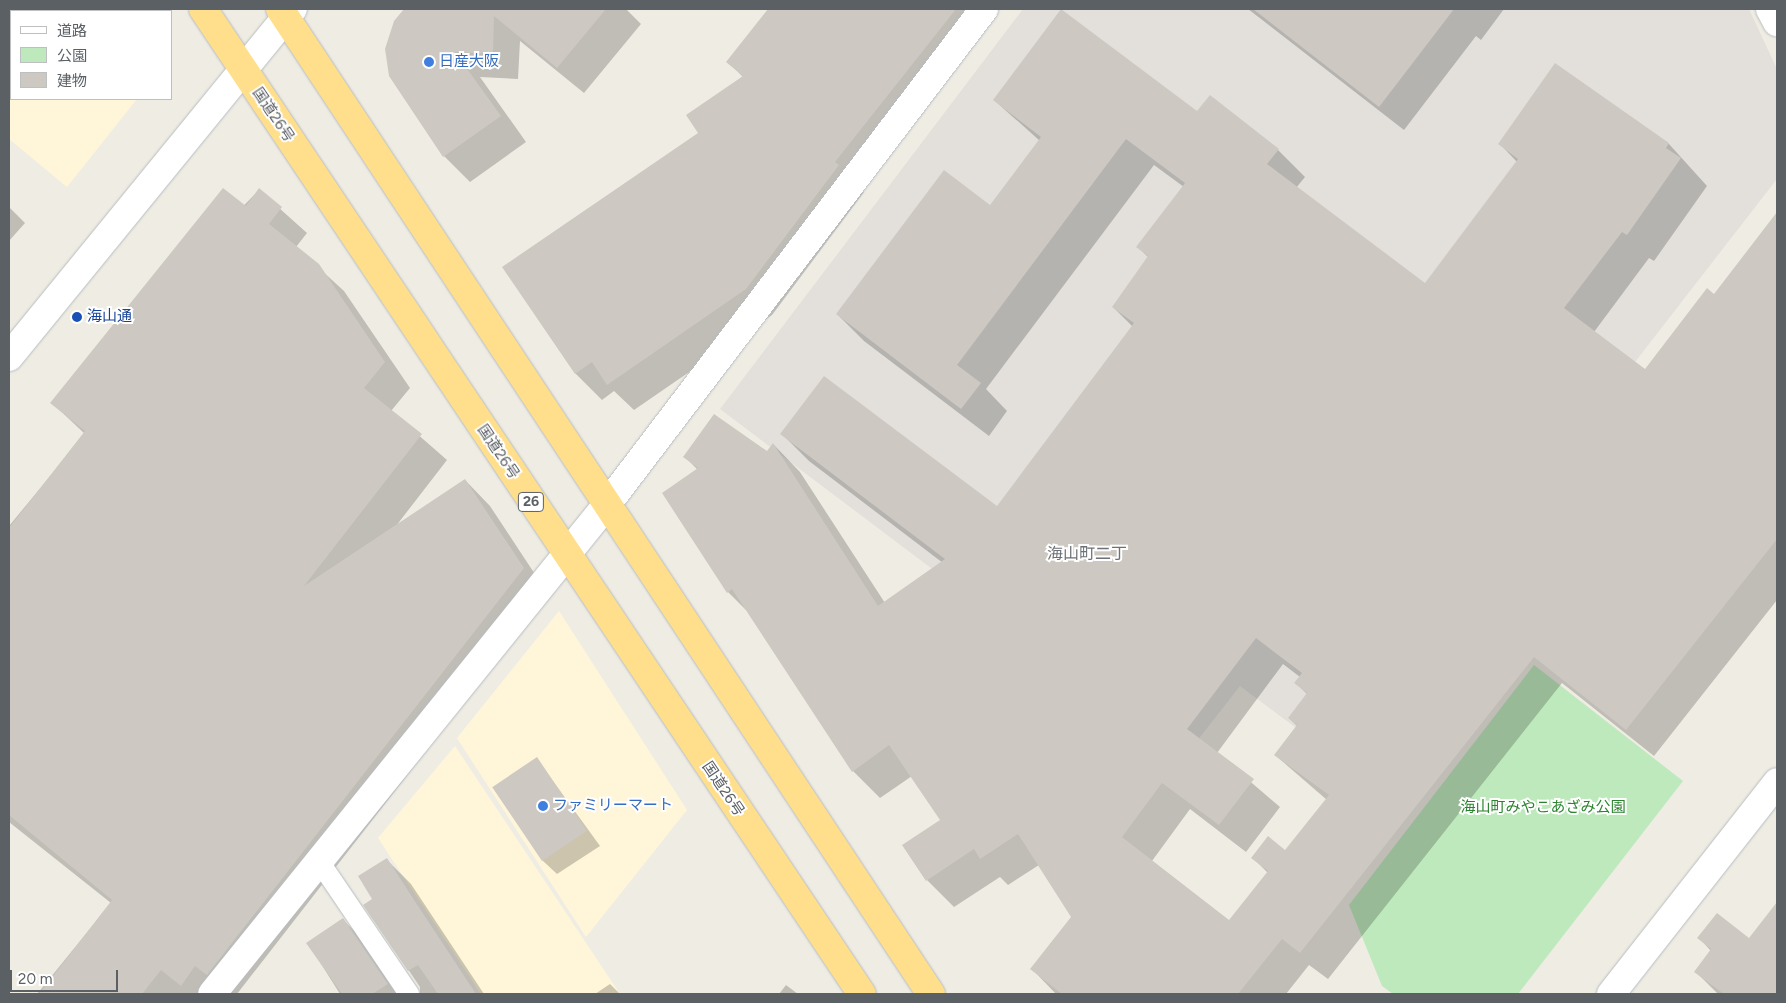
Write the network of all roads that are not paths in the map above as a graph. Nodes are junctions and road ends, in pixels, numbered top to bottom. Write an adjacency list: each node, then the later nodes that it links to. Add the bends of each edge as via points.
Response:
1 (203, 9): 6 (highway, 国道26号 / 26)
2 (984, 9): 8 (street)
3 (1770, 9): 5 (street)
4 (286, 11): 6 (street); 8 (highway)
5 (1777, 22)
6 (242, 68): 7 (street); 9 (highway, 国道26号 / 26)
7 (9, 357)
8 (605, 507): 9 (street); 15 (highway)
9 (566, 555): 11 (street); 12 (highway, 国道26号 / 26)
10 (1777, 782): 16 (street)
11 (319, 862): 13 (street); 14 (lane)
12 (859, 993)
13 (212, 994)
14 (409, 994)
15 (931, 994)
16 (1611, 994)

